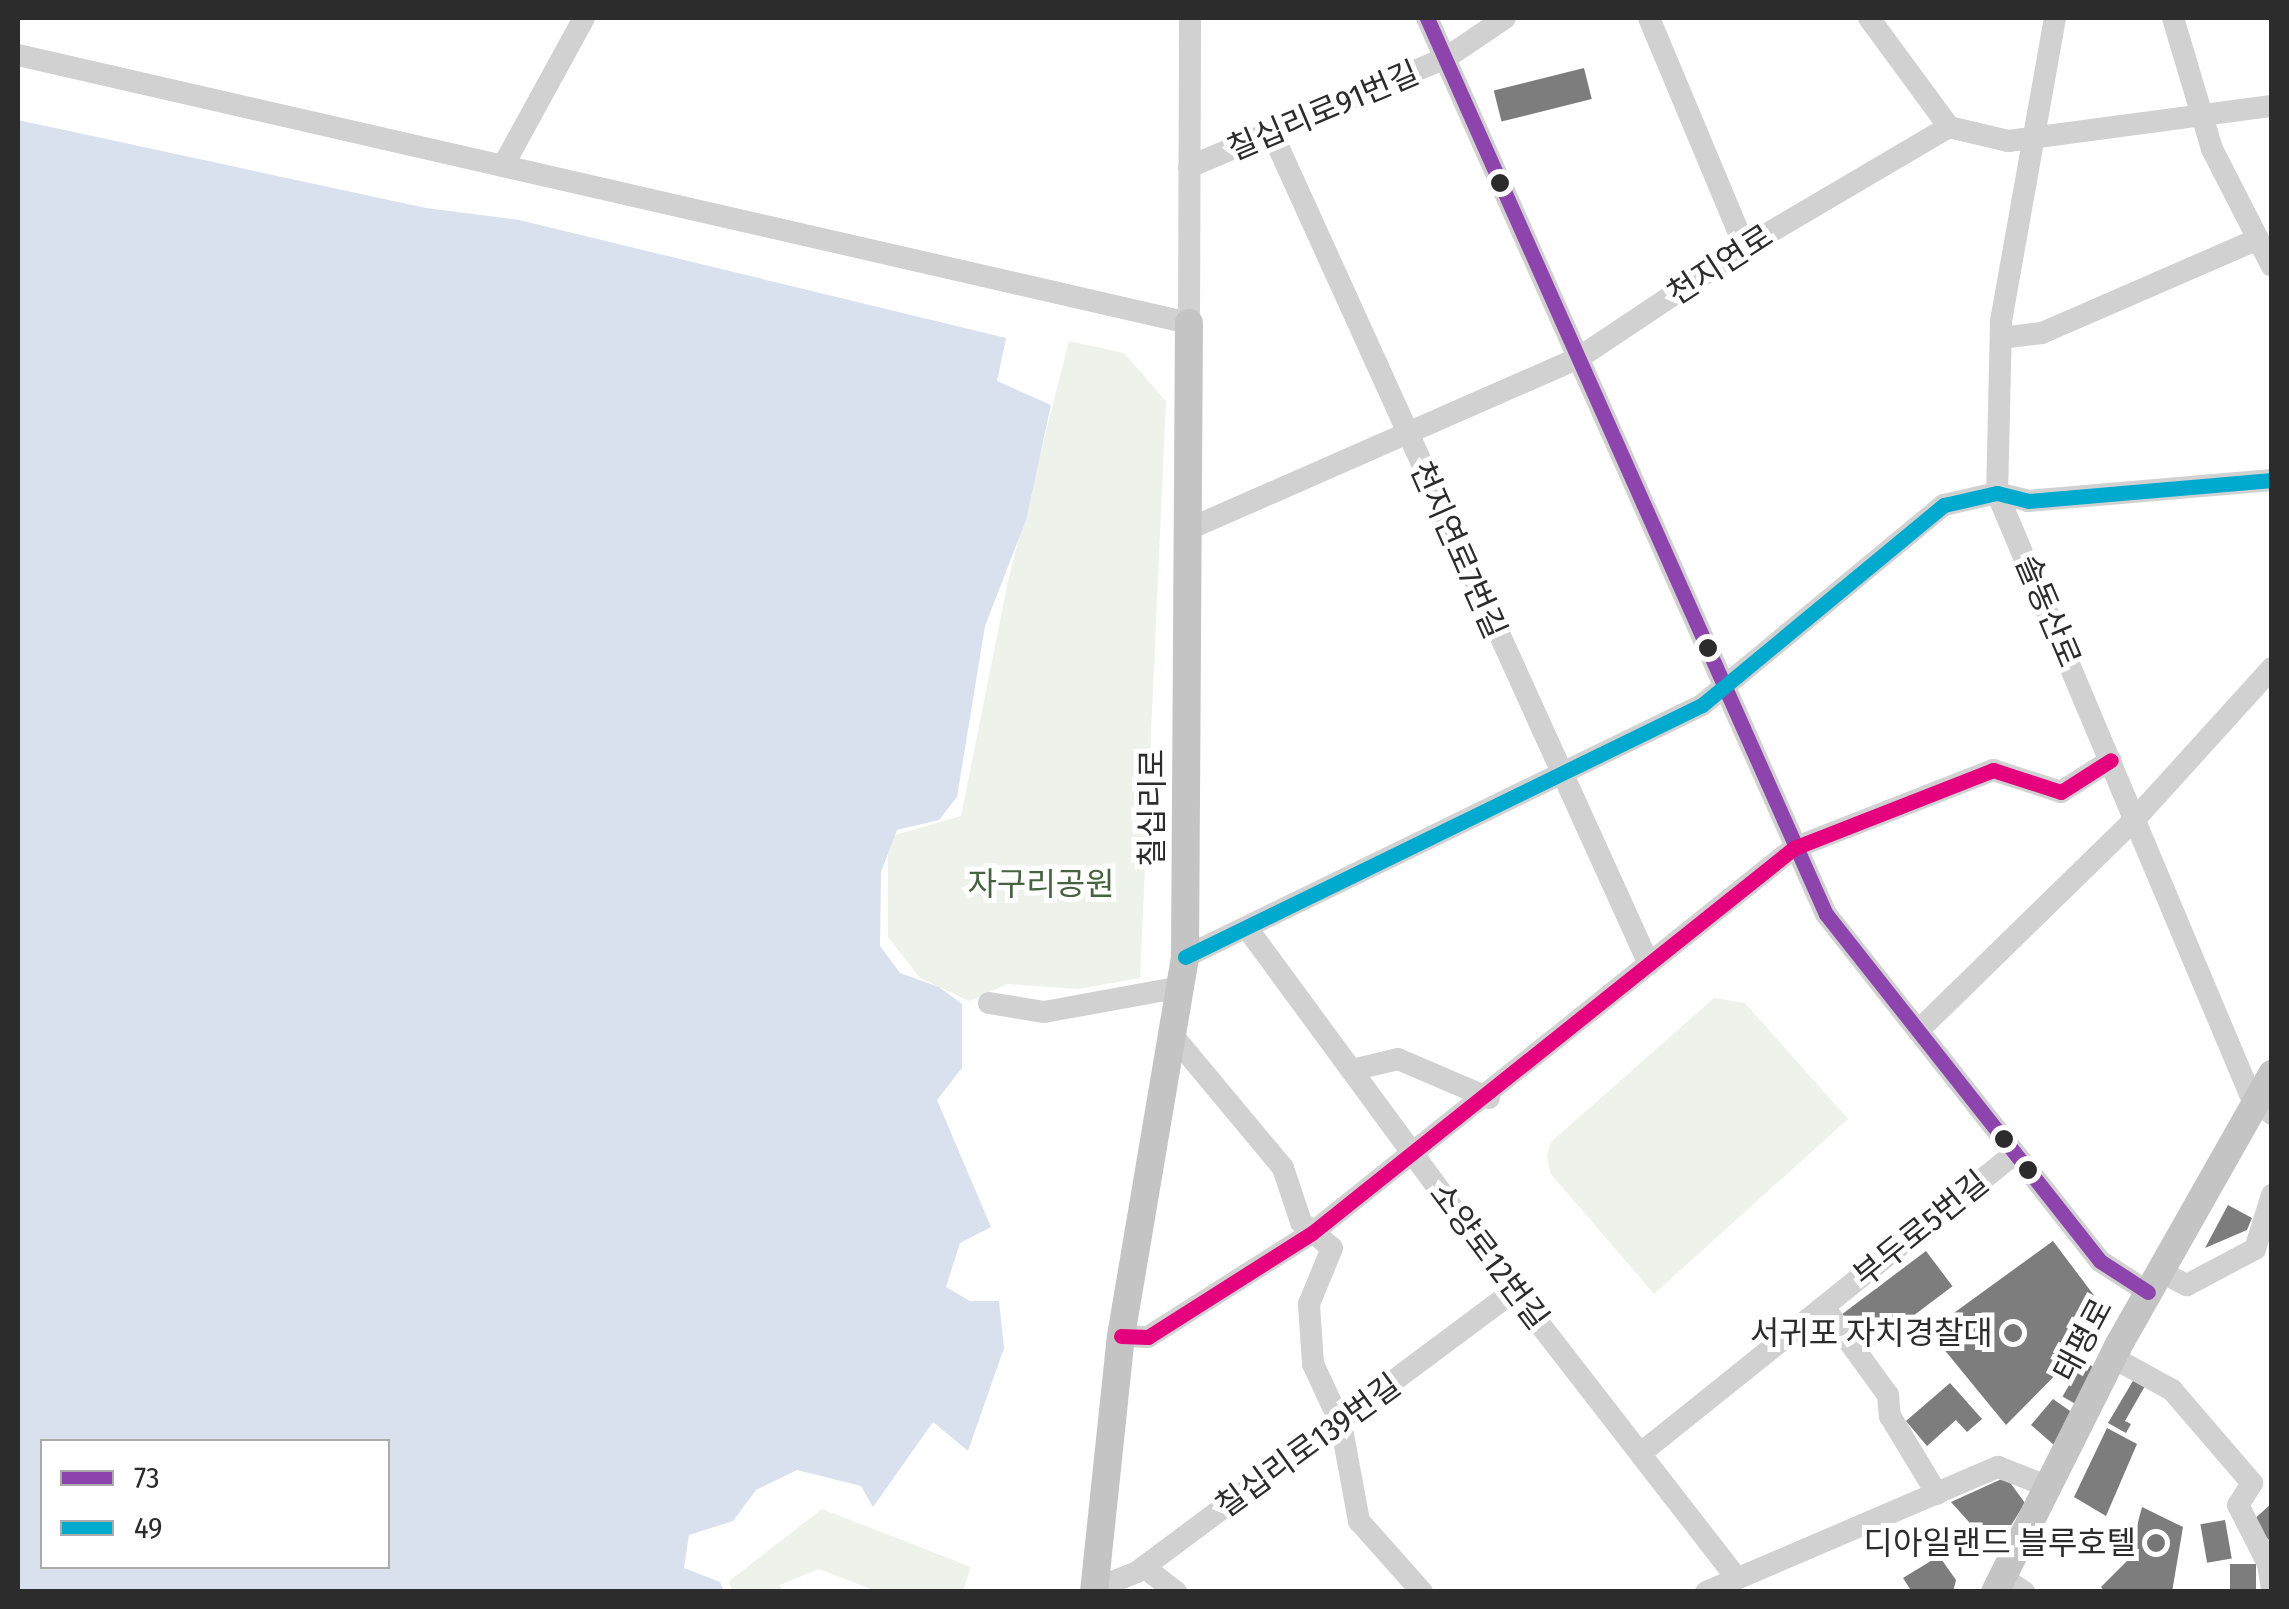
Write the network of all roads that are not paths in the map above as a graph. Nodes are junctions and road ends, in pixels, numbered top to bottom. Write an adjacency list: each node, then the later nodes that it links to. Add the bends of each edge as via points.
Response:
1 (584, 18): 16 (street)
2 (1190, 18): 17 (street, 칠십리로)
3 (1427, 18): 10 (street)
4 (1504, 18): 10 (street, 칠십리로91번길)
5 (1649, 18): 19 (street)
6 (1869, 18): 13 (street)
7 (2056, 18): 15 (street, 솔동산로)
8 (2173, 18): 12 (street)
9 (18, 56): 16 (street)
10 (1446, 58): 14 (street, 칠십리로91번길); 23 (street)
11 (2272, 106): 12 (street)
12 (2203, 116): 15 (street); 18 (street, via 2228,188)
13 (1949, 127): 15 (street, via 2008,142); 19 (street, 천지연로)
14 (1272, 133): 17 (street, 칠십리로91번길); 24 (street, 천지연로7번길)
15 (2032, 138): 22 (street, 솔동산로)
16 (503, 166): 21 (street)
17 (1188, 168): 21 (street, 칠십리로)
18 (2256, 240): 20 (street); 22 (street, via 2042,333)
19 (1746, 246): 23 (street, 천지연로)
20 (2272, 266)
21 (1189, 322): 27 (main road, 칠십리로)
22 (2001, 338): 26 (street, 솔동산로)
23 (1580, 357): 24 (street, 천지연로); 29 (street)
24 (1407, 434): 27 (street, 천지연로); 31 (street, 천지연로7번길)
25 (2272, 480): 26 (street, via 2028,501)
26 (1997, 494): 29 (street, via 1944,505); 30 (street, 솔동산로)
27 (1189, 529): 35 (main road, 칠십리로)
28 (2272, 668): 32 (street)
29 (1724, 690): 31 (street); 33 (street)
30 (2111, 760): 32 (street, 솔동산로); 33 (street, via 2062,792 1993,770)
31 (1560, 779): 34 (street); 36 (street, 천지연로7번길)
32 (2135, 819): 39 (street); 44 (street, 솔동산로)
33 (1794, 848): 36 (street); 39 (street, via 1826,914)
34 (1252, 934): 35 (street); 41 (street, 소양로12번길)
35 (1186, 957): 37 (main road, 칠십리로)
36 (1649, 964): 43 (street)
37 (1181, 986): 38 (street, via 1044,1012); 40 (main road, 칠십리로)
38 (989, 1004)
39 (1921, 1028): 45 (street)
40 (1174, 1037): 48 (street, via 1283,1168 1301,1222); 52 (main road, 칠십리로)
41 (1352, 1070): 43 (street, via 1398,1059); 46 (street, 소양로12번길)
42 (2272, 1074): 44 (main road, 태평로)
43 (1488, 1098): 46 (street)
44 (2262, 1106): 49 (main road, 태평로)
45 (2014, 1154): 49 (street, via 2100,1261); 51 (street, 부두로5번길)
46 (1414, 1155): 48 (street); 50 (street, 소양로12번길)
47 (2272, 1195): 49 (street, via 2255,1249 2187,1285)
48 (1312, 1233): 52 (street, via 1148,1338); 54 (street, via 1332,1248 1309,1304 1313,1364)
49 (2154, 1282): 53 (main road, 태평로)
50 (1514, 1291): 54 (street, 칠십리로139번길); 55 (street, 소양로12번길)
51 (1824, 1307): 55 (street, 부두로5번길); 57 (street, via 1888,1395 1890,1416)
52 (1121, 1336): 63 (main road, 칠십리로)
53 (2112, 1357): 56 (main road, 태평로); 62 (street, via 2172,1390 2252,1483 2238,1505 2268,1564)
54 (1340, 1424): 58 (street, 칠십리로139번길); 61 (street, via 1360,1521)
55 (1641, 1454): 59 (street, 소양로12번길)
56 (2047, 1486): 57 (street, via 1998,1468); 60 (main road, 태평로)
57 (1936, 1494): 59 (street)
58 (1144, 1567): 63 (street, 칠십리로139번길); 64 (street)
59 (1737, 1579): 65 (street)
60 (2007, 1587)
61 (1409, 1588)
62 (2272, 1588)
63 (1094, 1590)
64 (1176, 1592)
65 (1706, 1592)

